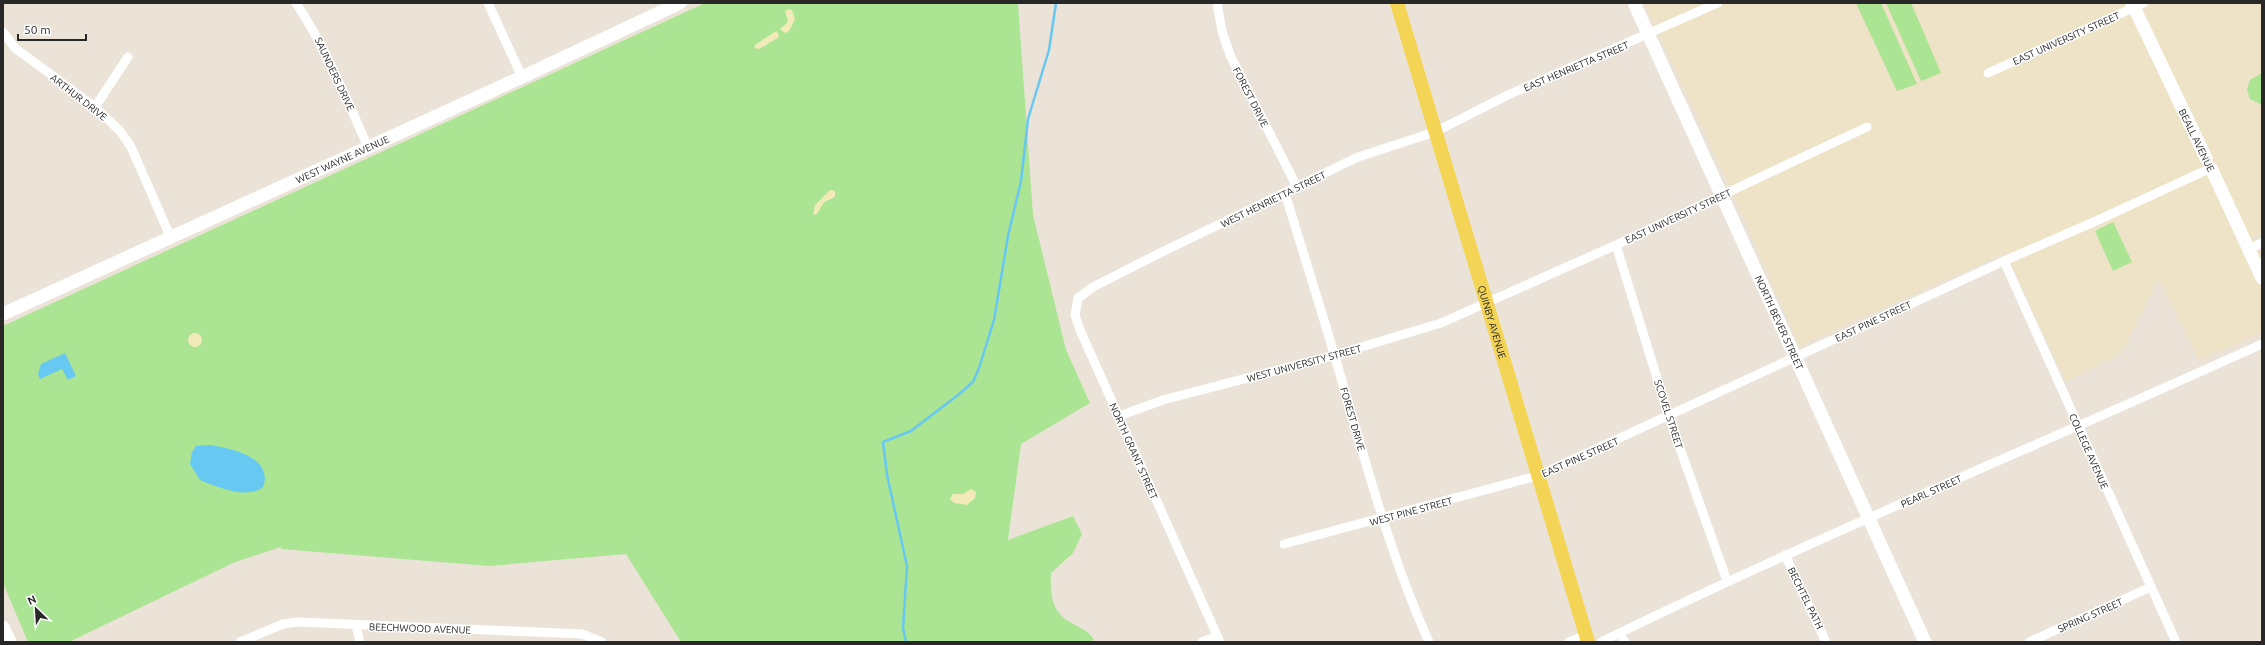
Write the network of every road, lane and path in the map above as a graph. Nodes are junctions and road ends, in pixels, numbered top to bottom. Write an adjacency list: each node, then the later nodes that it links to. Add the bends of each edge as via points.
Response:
1 (296, 3): 17 (street, SAUNDERS DRIVE, via 316,35)
2 (488, 3): 13 (street)
3 (1217, 3): 19 (street, FOREST DRIVE, via 1230,55)
4 (1397, 3): 16 (main road, QUINBY AVENUE)
5 (1634, 3): 10 (street, NORTH BEVER STREET)
6 (1718, 3): 10 (street, EAST HENRIETTA STREET)
7 (673, 4): 13 (street, WEST WAYNE AVENUE)
8 (2137, 4): 12 (street, EAST UNIVERSITY STREET); 18 (street, BEALL AVENUE)
9 (3, 32): 14 (street, ARTHUR DRIVE, via 15,48)
10 (1649, 35): 16 (street, EAST HENRIETTA STREET, via 1508,95); 21 (street, NORTH BEVER STREET)
11 (128, 57): 14 (street)
12 (1988, 73)
13 (522, 77): 17 (street, WEST WAYNE AVENUE)
14 (95, 107): 22 (street, ARTHUR DRIVE, via 121,132 131,147)
15 (1867, 127): 21 (street, EAST UNIVERSITY STREET)
16 (1435, 132): 19 (street, WEST HENRIETTA STREET, via 1358,157); 29 (main road, QUINBY AVENUE)
17 (368, 147): 22 (street, WEST WAYNE AVENUE)
18 (2209, 163): 25 (street, BEALL AVENUE); 26 (street, EAST PINE STREET, via 2096,221)
19 (1297, 187): 20 (street, WEST HENRIETTA STREET)
20 (1285, 193): 27 (street, WEST HENRIETTA STREET); 32 (street, FOREST DRIVE)
21 (1722, 196): 24 (street, EAST UNIVERSITY STREET); 33 (street, NORTH BEVER STREET)
22 (171, 238): 30 (street, WEST WAYNE AVENUE)
23 (2262, 243): 25 (street)
24 (1616, 245): 29 (street, EAST UNIVERSITY STREET); 35 (street, SCOVEL STREET)
25 (2248, 249): 28 (street, BEALL AVENUE)
26 (2004, 261): 33 (street, EAST PINE STREET); 36 (street, COLLEGE AVENUE)
27 (1116, 276): 34 (street, NORTH GRANT STREET, via 1082,293 1076,304 1075,315)
28 (2262, 278)
29 (1487, 303): 32 (street, WEST UNIVERSITY STREET, via 1441,323); 37 (main road, QUINBY AVENUE)
30 (3, 314)
31 (2262, 344): 36 (street, PEARL STREET)
32 (1335, 355): 34 (street, WEST UNIVERSITY STREET, via 1163,400); 39 (street, FOREST DRIVE)
33 (1795, 357): 35 (street, EAST PINE STREET); 38 (street, NORTH BEVER STREET)
34 (1119, 416): 47 (street, NORTH GRANT STREET)
35 (1669, 417): 37 (street, EAST PINE STREET); 42 (street, SCOVEL STREET)
36 (2078, 426): 38 (street, PEARL STREET); 43 (street, COLLEGE AVENUE)
37 (1537, 476): 39 (street, WEST PINE STREET); 48 (main road, QUINBY AVENUE)
38 (1869, 518): 41 (street, PEARL STREET); 59 (street, NORTH BEVER STREET)
39 (1382, 519): 40 (street, WEST PINE STREET); 54 (street, FOREST DRIVE, via 1408,595)
40 (1284, 544)
41 (1785, 555): 42 (street, PEARL STREET); 58 (street, BECHTEL PATH)
42 (1726, 580): 46 (street, PEARL STREET)
43 (2150, 587): 60 (street, SPRING STREET); 61 (street, COLLEGE AVENUE)
44 (3, 626): 49 (street)
45 (356, 626): 50 (street, BEECHWOOD AVENUE, via 298,622 283,624); 51 (street); 52 (street, BEECHWOOD AVENUE, via 582,634)
46 (1619, 633): 56 (street, PEARL STREET); 57 (street)
47 (1218, 639): 53 (street)
48 (1587, 639): 55 (street)
49 (10, 642)
50 (240, 642)
51 (360, 642)
52 (602, 642)
53 (1202, 642)
54 (1429, 642)
55 (1569, 642)
56 (1601, 642)
57 (1625, 642)
58 (1826, 642)
59 (1925, 642)
60 (2028, 642)
61 (2176, 642)

